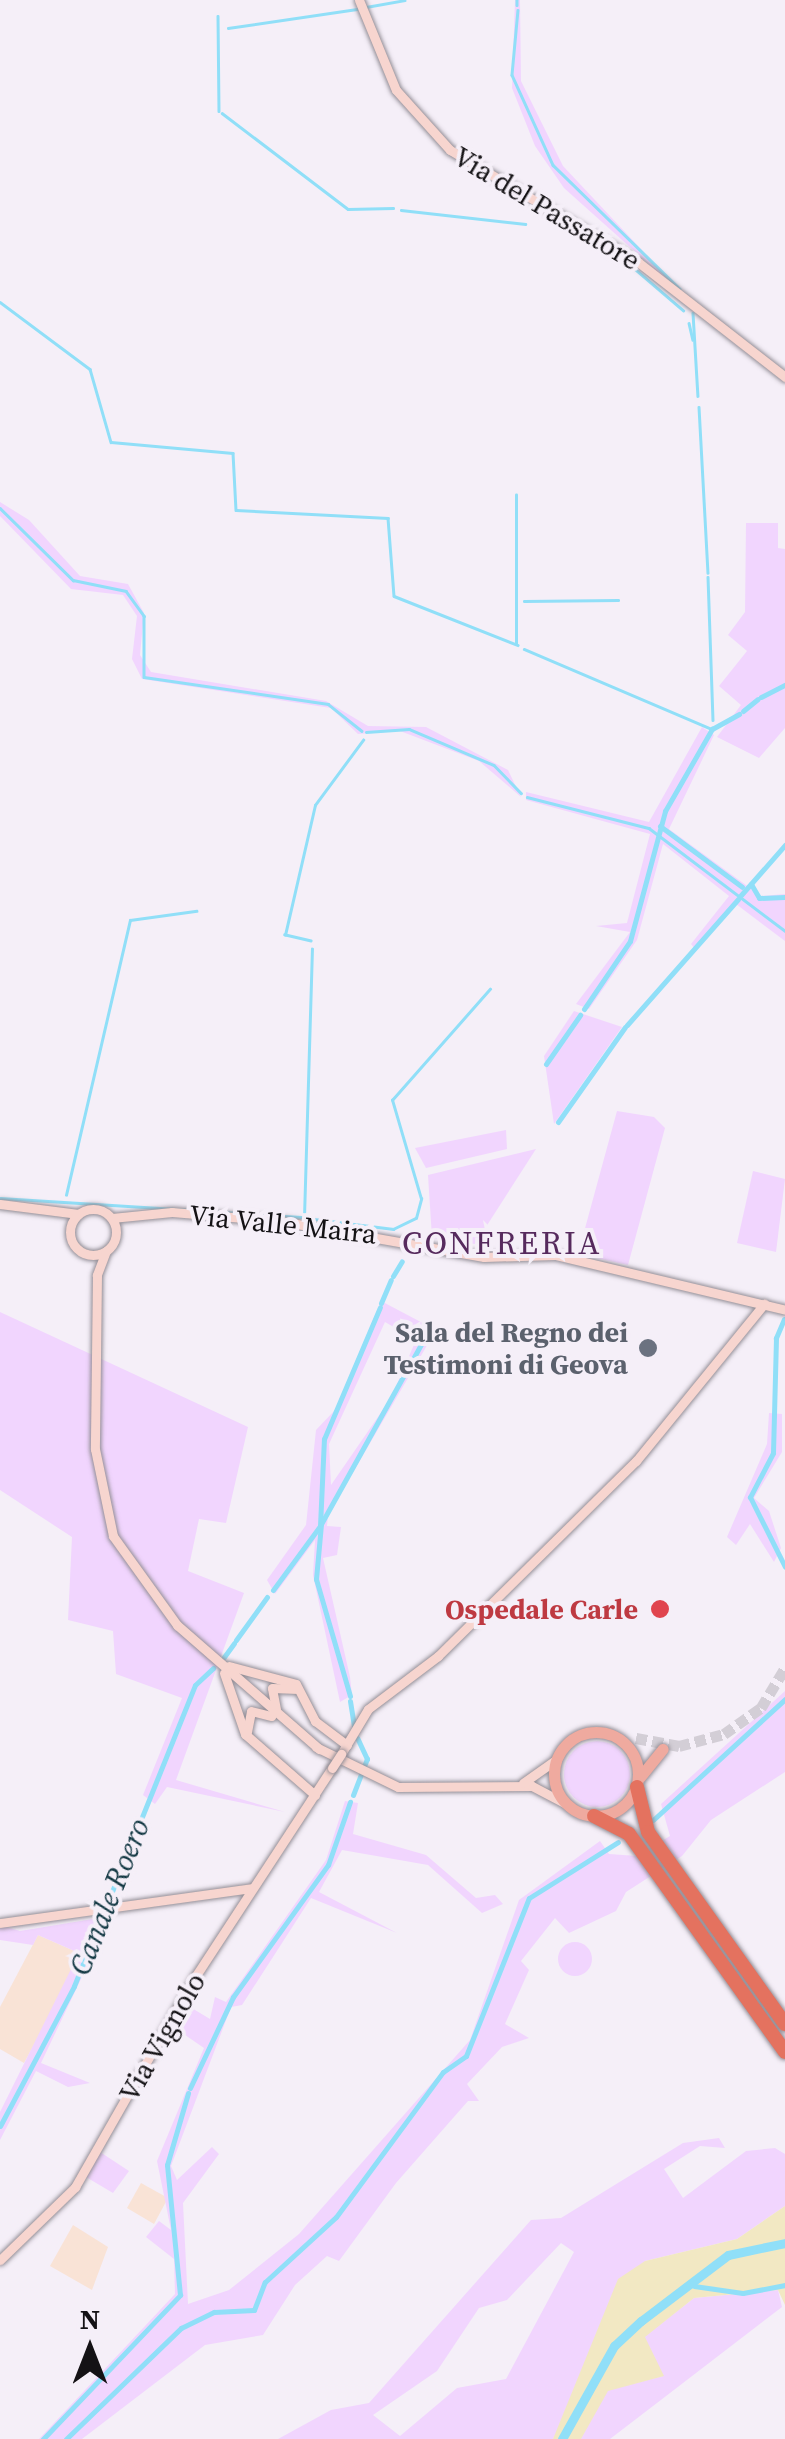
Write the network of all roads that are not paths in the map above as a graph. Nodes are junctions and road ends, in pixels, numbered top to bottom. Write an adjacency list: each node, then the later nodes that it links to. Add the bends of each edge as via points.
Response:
1 (359, 0): 2 (main road, Via del Passatore, via 396,90 450,150 638,262)
2 (785, 376)
3 (1, 1204): 4 (main road)
4 (29, 1205): 5 (main road); 9 (main road, via 62,1220)
5 (78, 1214): 6 (main road, via 92,1208); 9 (main road)
6 (112, 1218): 7 (main road, Via Valle Maira); 8 (main road)
7 (131, 1220): 8 (main road); 13 (main road, Via Valle Maira, via 172,1212 280,1220 484,1258 555,1255)
8 (116, 1239): 10 (main road)
9 (71, 1240): 11 (main road)
10 (106, 1252): 11 (main road); 12 (main road)
11 (84, 1254): 12 (main road)
12 (96, 1300): 15 (main road, via 100,1499 121,1554)
13 (760, 1303): 14 (main road, Via Valle Maira); 21 (main road, Via Vignolo, via 636,1462 438,1656 368,1709)
14 (785, 1310)
15 (177, 1625): 16 (main road, via 233,1669); 19 (main road, via 229,1679); 20 (main road)
16 (298, 1689): 20 (main road, via 284,1682 269,1697); 21 (main road, via 315,1721)
17 (610, 1734): 18 (main road); 23 (main road, via 575,1737); 24 (main road, via 630,1747)
18 (636, 1738)
19 (250, 1739): 20 (main road, via 247,1716 259,1710); 26 (main road)
20 (316, 1747): 25 (main road, via 398,1787)
21 (344, 1750): 26 (main road, Via Vignolo, bridge)
22 (663, 1750): 24 (main road)
23 (556, 1759): 25 (main road); 27 (main road, via 555,1784)
24 (638, 1784): 28 (main road, via 620,1809); 31 (highway, via 656,1844)
25 (503, 1787): 27 (main road, via 540,1788)
26 (315, 1795): 29 (main road, Via Vignolo, via 264,1869)
27 (568, 1805): 28 (main road)
28 (594, 1816): 32 (highway, via 620,1826 640,1850)
29 (240, 1888): 30 (main road); 33 (main road, Via Vignolo, via 244,1900 75,2187)
30 (0, 1923)
31 (785, 2024)
32 (785, 2052)
33 (0, 2260)

